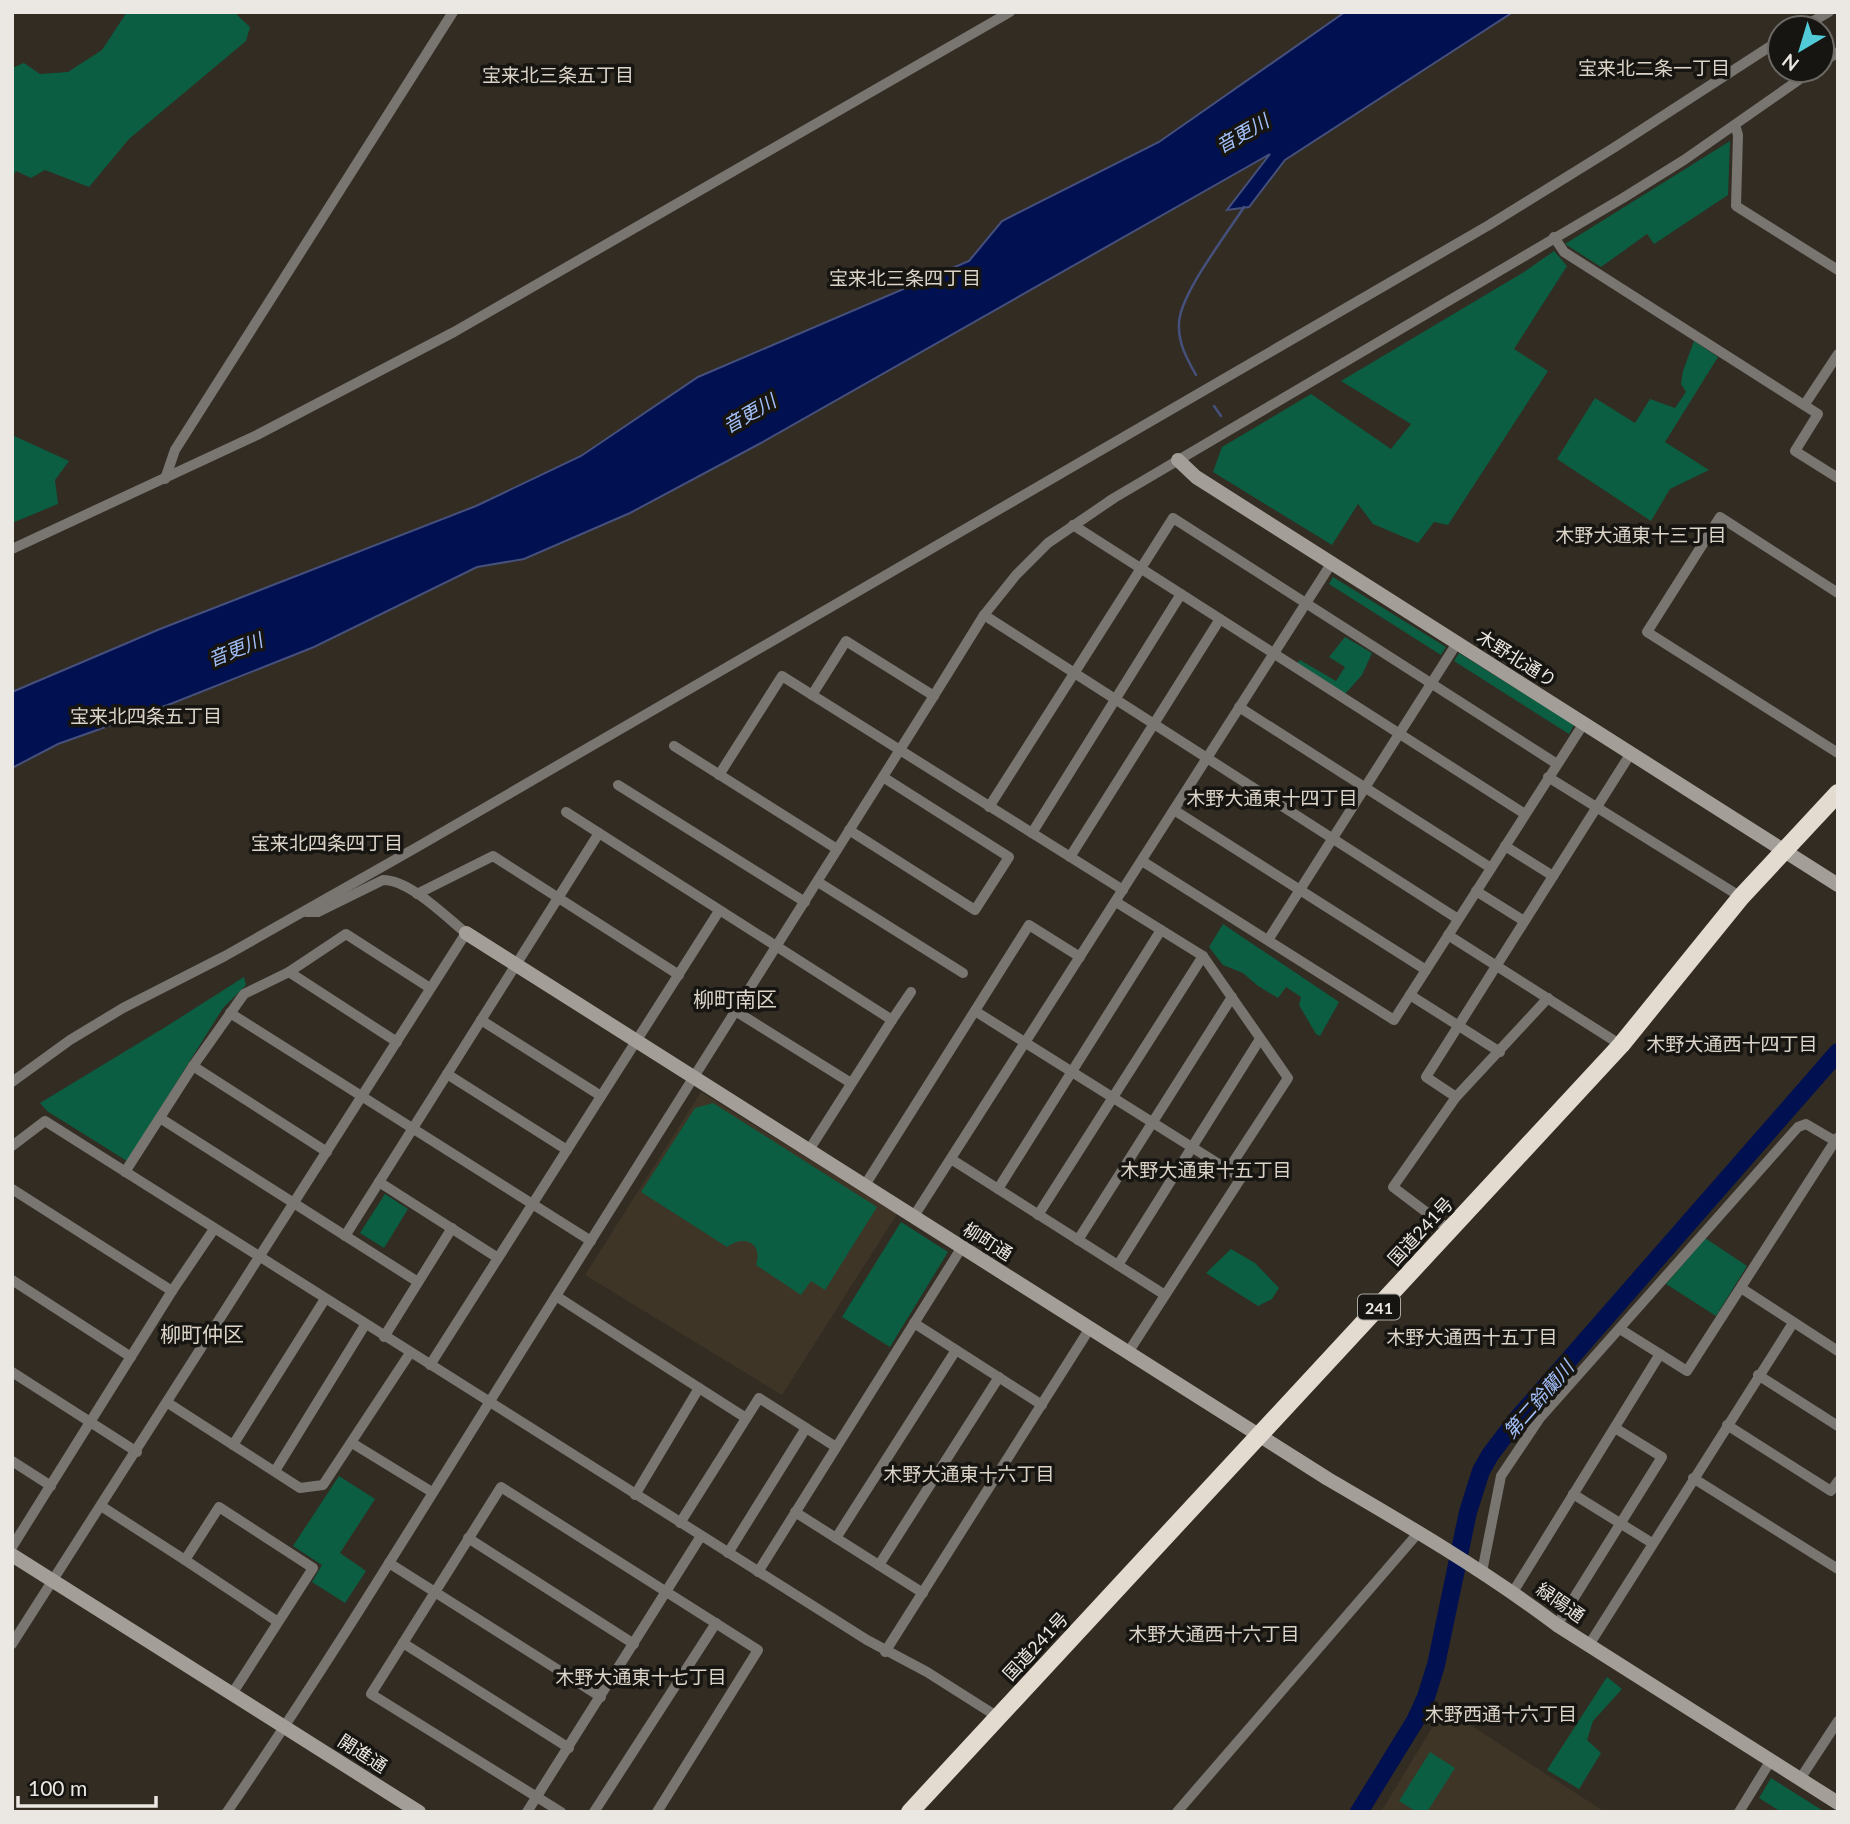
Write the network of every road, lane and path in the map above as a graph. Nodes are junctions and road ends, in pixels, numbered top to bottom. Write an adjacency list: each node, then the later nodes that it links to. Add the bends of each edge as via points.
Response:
1 (453, 12): 12 (street, via 182,438)
2 (1010, 12): 12 (street, via 454,332)
3 (1766, 49): 72 (street, via 1489,225)
4 (1793, 84): 5 (street)
5 (1735, 125): 6 (street); 7 (street, via 1736,206)
6 (1554, 237): 9 (street, via 1564,252); 10 (street)
7 (1838, 270)
8 (1838, 354): 9 (street)
9 (1805, 404): 11 (street, via 1818,414 1796,451)
10 (1178, 460): 13 (street); 15 (street, 木野北通り, via 1196,477)
11 (1838, 478)
12 (165, 479): 14 (street)
13 (1073, 525): 16 (street); 20 (street, via 1016,575)
14 (12, 549)
15 (1331, 564): 19 (street); 22 (street, 木野北通り)
16 (1140, 568): 18 (street); 19 (street, via 1173,518); 24 (street)
17 (1838, 593): 36 (street, via 1720,517 1647,632)
18 (1181, 594): 21 (street); 28 (street)
19 (1305, 603): 23 (street); 25 (street)
20 (984, 615): 24 (street); 27 (street)
21 (1220, 619): 23 (street); 31 (street)
22 (1457, 643): 25 (street); 30 (street, 木野北通り)
23 (1273, 653): 29 (street); 32 (street)
24 (1074, 673): 28 (street); 46 (street)
25 (1431, 683): 32 (street); 38 (street)
26 (812, 695): 27 (street, via 846,641); 34 (street); 39 (street, via 782,676)
27 (934, 696): 34 (street)
28 (1115, 699): 31 (street); 52 (street)
29 (1239, 706): 37 (street); 43 (street)
30 (1584, 723): 35 (street, 木野北通り); 38 (street)
31 (1154, 724): 37 (street); 57 (street)
32 (1399, 734): 43 (street); 49 (street)
33 (674, 746): 39 (street)
34 (899, 751): 40 (street); 46 (street)
35 (1631, 753): 45 (street); 56 (street, 木野北通り)
36 (1838, 753)
37 (1207, 758): 47 (street); 53 (street)
38 (1557, 764): 41 (street)
39 (719, 775): 55 (street)
40 (883, 777): 50 (street); 50 (street, via 1009,857 975,910)
41 (1548, 777): 45 (street); 49 (street)
42 (618, 785): 69 (street)
43 (1365, 787): 53 (street); 59 (street)
44 (1838, 793): 56 (highway, 国道241号 / 241)
45 (1597, 806): 60 (street); 67 (street)
46 (989, 807): 52 (street)
47 (1174, 810): 58 (street); 64 (street)
48 (566, 812): 51 (street)
49 (1525, 814): 54 (street)
50 (849, 830): 55 (street)
51 (599, 833): 68 (street); 71 (street)
52 (1032, 833): 57 (street)
53 (1332, 838): 64 (street); 73 (street)
54 (1505, 846): 59 (street); 60 (street)
55 (837, 849): 61 (street)
56 (1785, 850): 62 (street, 木野北通り); 67 (highway, 国道241号 / 241)
57 (1070, 857): 63 (street)
58 (1142, 861): 63 (street); 78 (street)
59 (1491, 868): 65 (street)
60 (1553, 876): 74 (street)
61 (818, 882): 69 (street); 86 (street)
62 (1838, 885)
63 (1123, 890): 70 (street)
64 (1299, 890): 78 (street); 84 (street)
65 (1476, 891): 73 (street); 74 (street)
66 (417, 894): 68 (street, via 494,856); 72 (street, via 383,880 318,912); 76 (street)
67 (1741, 897): 103 (highway, 国道241号 / 241)
68 (558, 898): 82 (street); 87 (street)
69 (805, 902): 79 (street)
70 (1116, 902): 75 (street); 81 (street)
71 (719, 911): 79 (street); 87 (street)
72 (304, 912): 109 (street, via 123,1008)
73 (1458, 919): 77 (street)
74 (1524, 921): 83 (street)
75 (1161, 930): 80 (street); 106 (street)
76 (466, 933): 82 (street, 柳町通); 88 (street)
77 (1448, 935): 83 (street); 84 (street)
78 (1268, 940): 90 (street, via 1394,1020)
79 (777, 947): 94 (street); 97 (street)
80 (1203, 956): 91 (street); 114 (street)
81 (1080, 957): 93 (street, via 1029,925); 102 (street)
82 (516, 965): 96 (street); 100 (street, 柳町通)
83 (1496, 966): 92 (street); 98 (street)
84 (1426, 970): 90 (street)
85 (289, 972): 88 (street, via 346,934); 95 (street, via 244,994); 101 (street)
86 (963, 973)
87 (678, 975): 100 (street)
88 (430, 988): 101 (street)
89 (911, 992): 97 (street)
90 (1410, 995): 98 (street)
91 (1231, 997): 99 (street); 116 (street)
92 (1548, 998): 103 (street); 104 (street)
93 (975, 1011): 102 (street); 128 (street)
94 (737, 1012): 108 (street); 110 (street)
95 (230, 1013): 105 (street); 112 (street)
96 (481, 1020): 107 (street); 111 (street)
97 (892, 1020): 110 (street)
98 (1458, 1026): 104 (street); 113 (street, via 1426,1077)
99 (1261, 1039): 120 (street); 125 (street, via 1288,1078)
100 (636, 1041): 108 (street, 柳町通); 111 (street)
101 (397, 1042): 112 (street)
102 (1025, 1043): 106 (street); 124 (street)
103 (1621, 1045): 137 (highway, 国道241号 / 241)
104 (1500, 1052): 113 (street)
105 (193, 1066): 115 (street); 123 (street)
106 (1071, 1072): 114 (street); 130 (street)
107 (447, 1074): 117 (street); 121 (street)
108 (695, 1079): 122 (street, 柳町通); 140 (street)
109 (12, 1082)
110 (851, 1083): 122 (street)
111 (601, 1096): 121 (street)
112 (363, 1097): 117 (street); 123 (street)
113 (1456, 1097): 137 (street, via 1392,1187)
114 (1113, 1098): 116 (street); 133 (street)
115 (160, 1118): 126 (street); 131 (street)
116 (1152, 1122): 120 (street); 139 (street)
117 (413, 1129): 127 (street); 132 (street)
118 (1836, 1138): 147 (street); 156 (street, via 1806,1124 1798,1127)
119 (12, 1146): 126 (street, via 45,1121)
120 (1192, 1147): 125 (street); 144 (street)
121 (567, 1150): 132 (street)
122 (809, 1150): 128 (street, 柳町通)
123 (327, 1152): 131 (street)
124 (951, 1159): 130 (street); 134 (street)
125 (1228, 1170): 149 (street, via 1241,1178)
126 (125, 1172): 136 (street)
127 (379, 1182): 135 (street); 138 (street)
128 (865, 1185): 134 (street, 柳町通)
129 (12, 1189): 148 (street)
130 (998, 1189): 133 (street)
131 (295, 1204): 138 (street); 142 (street)
132 (532, 1205): 140 (street); 143 (street)
133 (1038, 1215): 139 (street)
134 (914, 1216): 141 (street, 柳町通)
135 (452, 1228): 143 (street); 146 (street)
136 (214, 1229): 142 (street); 148 (street)
137 (1450, 1230): 178 (highway, 国道241号 / 241)
138 (345, 1236): 146 (street)
139 (1078, 1240): 144 (street)
140 (590, 1241): 150 (street)
141 (962, 1247): 152 (street); 155 (street, 柳町通)
142 (260, 1257): 151 (street); 170 (street)
143 (498, 1258): 164 (street)
144 (1118, 1265): 149 (street)
145 (12, 1280): 163 (street)
146 (418, 1282): 157 (street)
147 (1741, 1289): 153 (street); 162 (street, via 1686,1371)
148 (172, 1291): 163 (street)
149 (1165, 1295): 159 (street)
150 (556, 1296): 168 (street); 169 (street)
151 (325, 1299): 154 (street); 180 (street)
152 (914, 1323): 158 (street); 181 (street)
153 (1793, 1323): 160 (street); 166 (street)
154 (365, 1325): 157 (street); 184 (street)
155 (1090, 1328): 159 (street, 柳町通); 171 (street)
156 (1620, 1329): 162 (street); 207 (street, via 1539,1418 1501,1476)
157 (384, 1337): 161 (street)
158 (956, 1350): 167 (street); 198 (street)
159 (1129, 1351): 178 (street, 柳町通)
160 (1838, 1351)
161 (410, 1353): 164 (street); 179 (street)
162 (1660, 1354): 177 (street)
163 (131, 1357): 173 (street)
164 (430, 1365): 169 (street)
165 (12, 1372): 173 (street)
166 (1758, 1375): 174 (street); 175 (street)
167 (999, 1377): 171 (street); 205 (street)
168 (699, 1388): 172 (street); 190 (street)
169 (489, 1403): 188 (street); 190 (street)
170 (168, 1404): 180 (street); 182 (street)
171 (1042, 1405): 213 (street)
172 (746, 1418): 176 (street, via 759,1398); 193 (street)
173 (91, 1422): 182 (street); 187 (street)
174 (1727, 1425): 185 (street); 186 (street, via 1831,1491)
175 (1838, 1426)
176 (806, 1428): 181 (street); 201 (street)
177 (1615, 1428): 189 (street); 194 (street, via 1662,1457)
178 (1259, 1435): 195 (street, 緑陽通); 224 (highway, 国道241号 / 241)
179 (352, 1443): 184 (street, via 323,1485 300,1488); 188 (street)
180 (233, 1445): 184 (street)
181 (836, 1447): 192 (street)
182 (137, 1452): 191 (street)
183 (12, 1461): 187 (street)
184 (275, 1471)
185 (1693, 1478): 199 (street); 206 (street)
186 (1838, 1481)
187 (51, 1486): 200 (street)
188 (432, 1492): 204 (street)
189 (1573, 1494): 194 (street); 211 (street)
190 (635, 1495): 193 (street)
191 (101, 1506): 203 (street); 209 (street)
192 (795, 1512): 198 (street); 208 (street)
193 (680, 1523): 196 (street)
194 (1620, 1523): 199 (street); 216 (street)
195 (1419, 1532): 207 (street, 緑陽通); 239 (street)
196 (701, 1536): 201 (street); 210 (street)
197 (468, 1538): 210 (street, via 501,1486); 212 (street); 219 (street)
198 (836, 1538): 205 (street)
199 (1652, 1543): 220 (street)
200 (12, 1547)
201 (728, 1553): 208 (street)
202 (12, 1555): 209 (street, 開進通)
203 (185, 1560): 214 (street); 214 (street, via 219,1507 313,1568)
204 (389, 1563): 212 (street); 226 (street)
205 (879, 1565): 213 (street)
206 (1838, 1569)
207 (1479, 1570): 211 (street, 緑陽通)
208 (758, 1572): 221 (street)
209 (52, 1580): 218 (street); 222 (street, 開進通)
210 (666, 1591): 215 (street); 219 (street)
211 (1513, 1591): 216 (street, 緑陽通)
212 (435, 1592): 217 (street); 223 (street)
213 (923, 1593): 221 (street)
214 (278, 1622): 222 (street)
215 (716, 1623): 236 (street); 237 (street, via 758,1650)
216 (1557, 1625): 220 (street, 緑陽通)
217 (403, 1643): 227 (street); 230 (street, via 371,1694)
218 (12, 1644)
219 (634, 1644): 223 (street)
220 (1589, 1645): 228 (street, 緑陽通)
221 (885, 1652): 224 (street, via 927,1672)
222 (233, 1694): 226 (street, 開進通)
223 (601, 1697): 227 (street)
224 (998, 1717): 238 (highway, 国道241号 / 241)
225 (1838, 1721): 229 (street)
226 (286, 1727): 232 (street); 233 (street, 開進通)
227 (569, 1748): 230 (street)
228 (1771, 1760): 229 (street, 緑陽通); 240 (street)
229 (1800, 1779): 231 (street, 緑陽通)
230 (537, 1797): 234 (street); 235 (street)
231 (1838, 1803)
232 (227, 1812)
233 (419, 1812)
234 (527, 1812)
235 (561, 1812)
236 (594, 1812)
237 (657, 1812)
238 (910, 1812)
239 (1177, 1812)
240 (1739, 1812)

